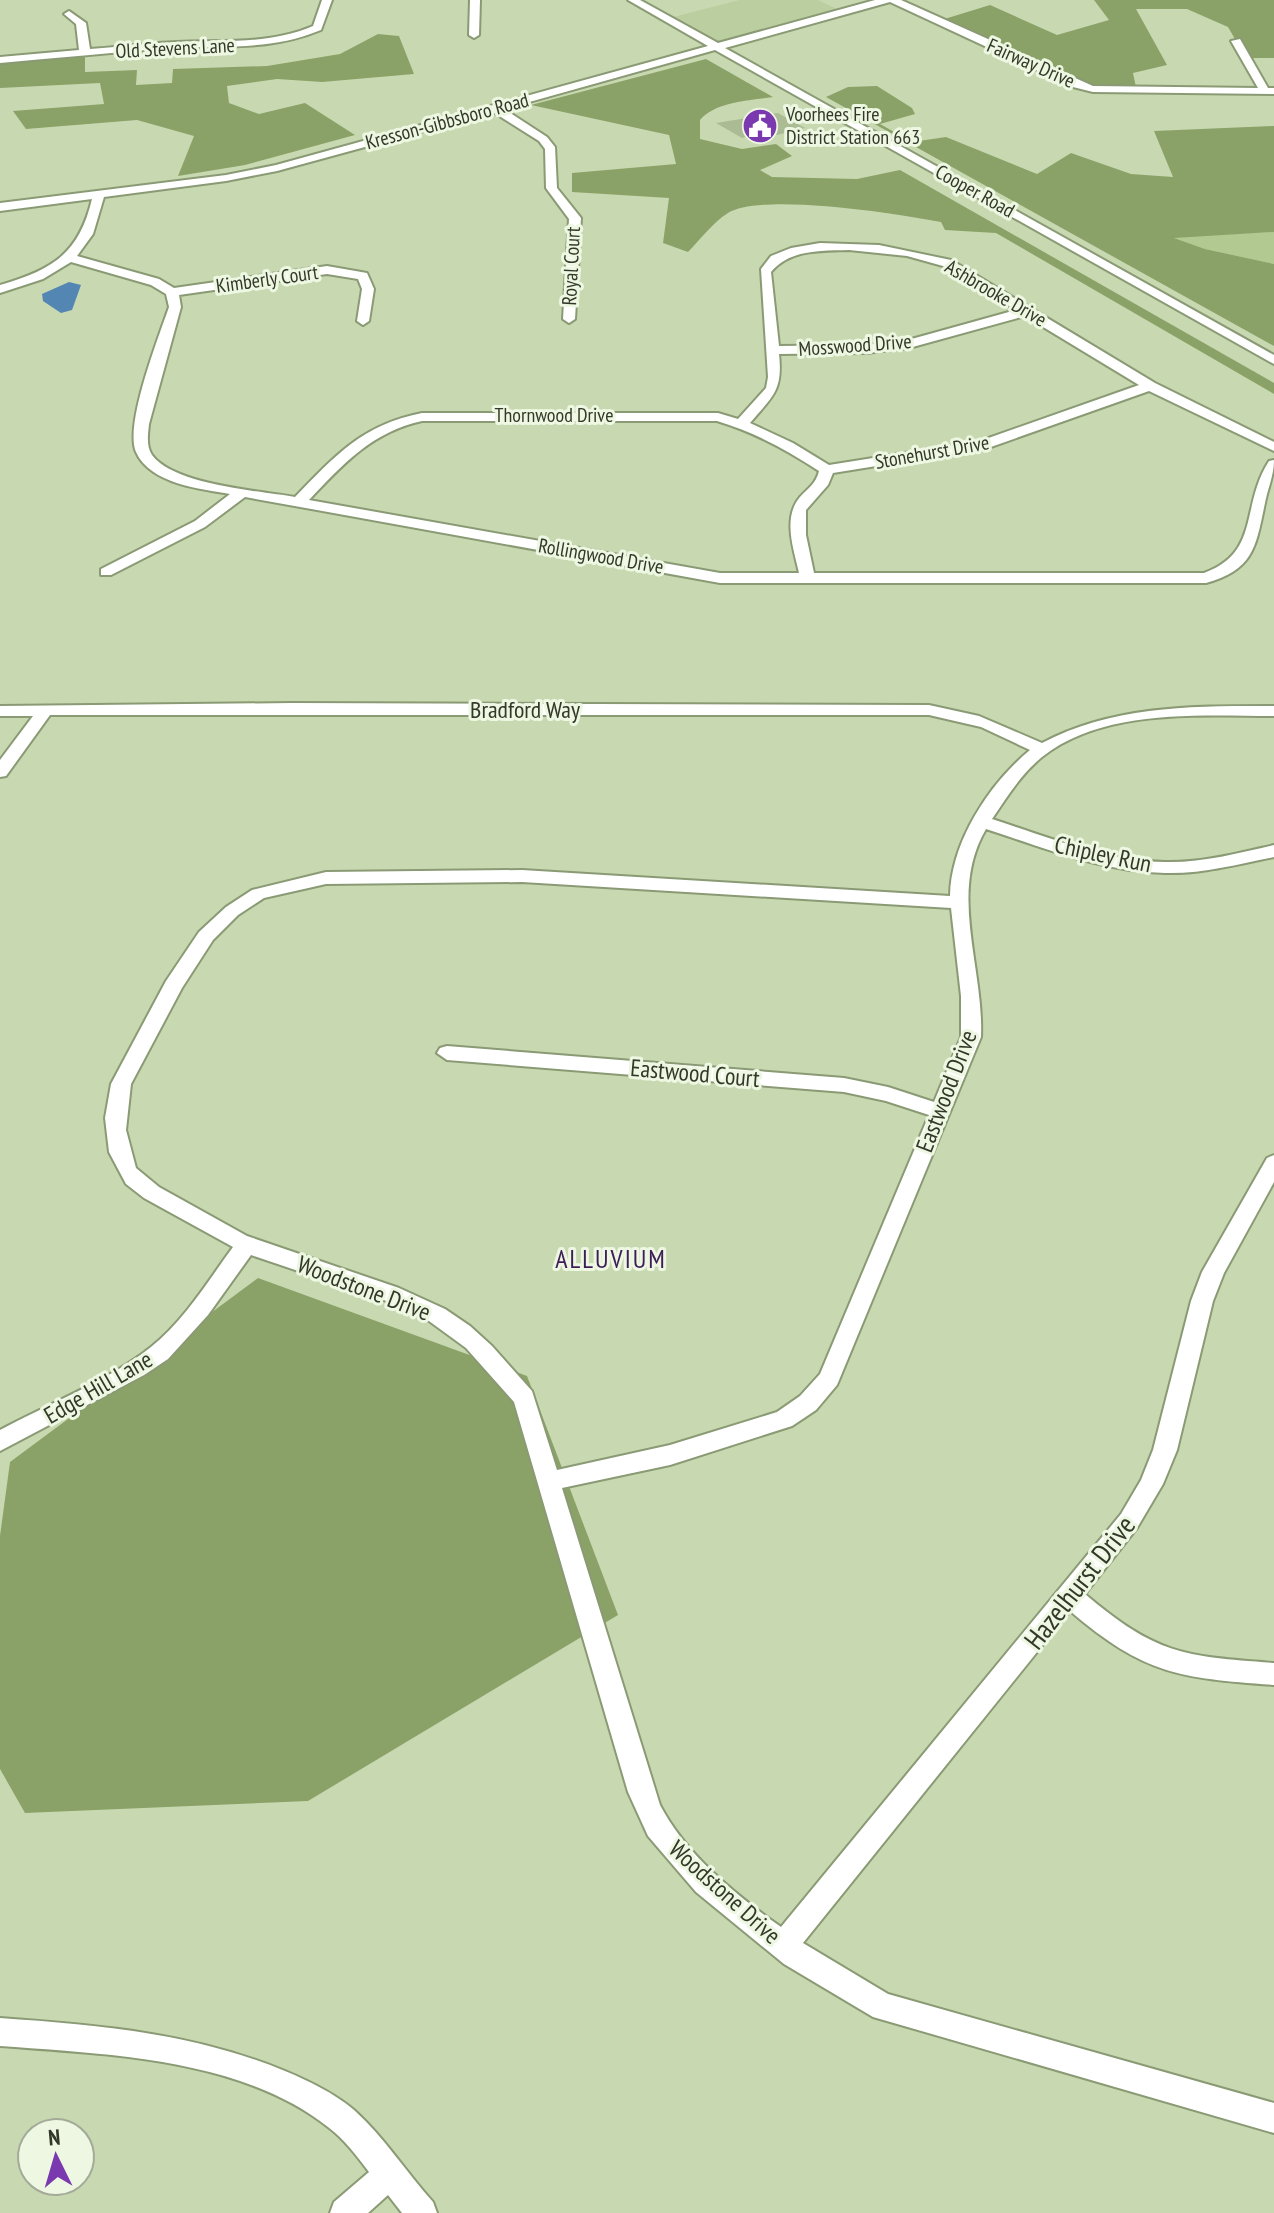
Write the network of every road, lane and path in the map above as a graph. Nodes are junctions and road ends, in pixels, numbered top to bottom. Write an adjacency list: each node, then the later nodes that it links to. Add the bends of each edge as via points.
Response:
1 (327, 0): 10 (street, Old Stevens Lane, via 317,28 278,42)
2 (475, 0): 7 (street)
3 (633, 0): 9 (street, Cooper Road)
4 (886, 0): 9 (street, Kresson-Gibbsboro Road)
5 (893, 0): 12 (street, Fairway Drive, via 1093,89)
6 (69, 14): 10 (street, via 81,23)
7 (474, 35)
8 (1236, 41): 12 (street)
9 (716, 47): 13 (street, Kresson-Gibbsboro Road); 23 (street, Cooper Road)
10 (85, 53): 11 (street, Old Stevens Lane)
11 (0, 60)
12 (1270, 91)
13 (495, 108): 14 (street, Kresson-Gibbsboro Road, via 258,172); 20 (street, Royal Court, via 551,149 547,182 575,218)
14 (99, 195): 15 (street, Kresson-Gibbsboro Road); 16 (street, via 82,248)
15 (0, 207)
16 (69, 258): 17 (street); 18 (street, via 155,282)
17 (0, 289)
18 (172, 292): 21 (street, Kimberly Court, via 343,271 363,276 366,282); 29 (street, Rollingwood Drive, via 175,307 145,405 141,449 177,478)
19 (1028, 311): 22 (street, Mosswood Drive, via 899,346); 22 (street, Ashbrooke Drive, via 932,256 808,248 780,255 765,272); 24 (street, Ashbrooke Drive)
20 (569, 319)
21 (363, 321)
22 (774, 350): 25 (street, Ashbrooke Drive, via 772,389)
23 (1274, 360)
24 (1150, 386): 26 (street, Ashbrooke Drive); 28 (street, Stonehurst Drive, via 983,445)
25 (742, 423): 28 (street, Thornwood Drive); 30 (street, Thornwood Drive, via 693,415 405,419 365,436)
26 (1274, 447)
27 (1274, 464): 32 (street, Rollingwood Drive, via 1264,481 1245,557 1216,575)
28 (826, 470): 32 (street, via 824,481 799,508)
29 (242, 492): 30 (street, Rollingwood Drive); 31 (street, via 200,524)
30 (300, 501): 32 (street, Rollingwood Drive, via 720,578)
31 (106, 572)
32 (808, 579)
33 (0, 711): 34 (street, Bradford Way)
34 (45, 711): 36 (street, Bradford Way, via 929,710 978,719); 37 (street)
35 (1274, 711): 36 (street, Eastwood Drive, via 1188,711 1124,720)
36 (1041, 749): 38 (street, Eastwood Drive)
37 (0, 772)
38 (982, 822): 39 (street, Chipley Run, via 1153,867); 40 (street, Eastwood Drive, via 971,836 960,872)
39 (1274, 851)
40 (960, 903): 42 (street, Eastwood Drive, via 973,1013 965,1054); 44 (street, Woodstone Drive, via 522,876 326,878 258,894 206,936 173,986 117,1101 116,1140 131,1176)
41 (447, 1053): 42 (street, Eastwood Court, via 844,1085)
42 (940, 1111): 46 (street, Eastwood Drive, via 829,1379 808,1403 750,1432)
43 (1274, 1163): 47 (street, Hazelhurst Drive, via 1213,1272 1151,1484)
44 (246, 1245): 45 (street, Edge Hill Lane, via 160,1353); 46 (street, Woodstone Drive, via 407,1300 463,1331 524,1398)
45 (0, 1441)
46 (550, 1481): 49 (street, Woodstone Drive, via 648,1810 685,1860)
47 (1070, 1596): 48 (street, via 1107,1628 1171,1662); 49 (street, Hazelhurst Drive)
48 (1274, 1674)
49 (784, 1945): 51 (street, Woodstone Drive, via 839,1985 883,2007)
50 (0, 2032): 52 (street, via 151,2043 205,2055 318,2102 343,2120)
51 (1274, 2118)
52 (388, 2175): 53 (street); 54 (street)
53 (345, 2213)
54 (422, 2213)

